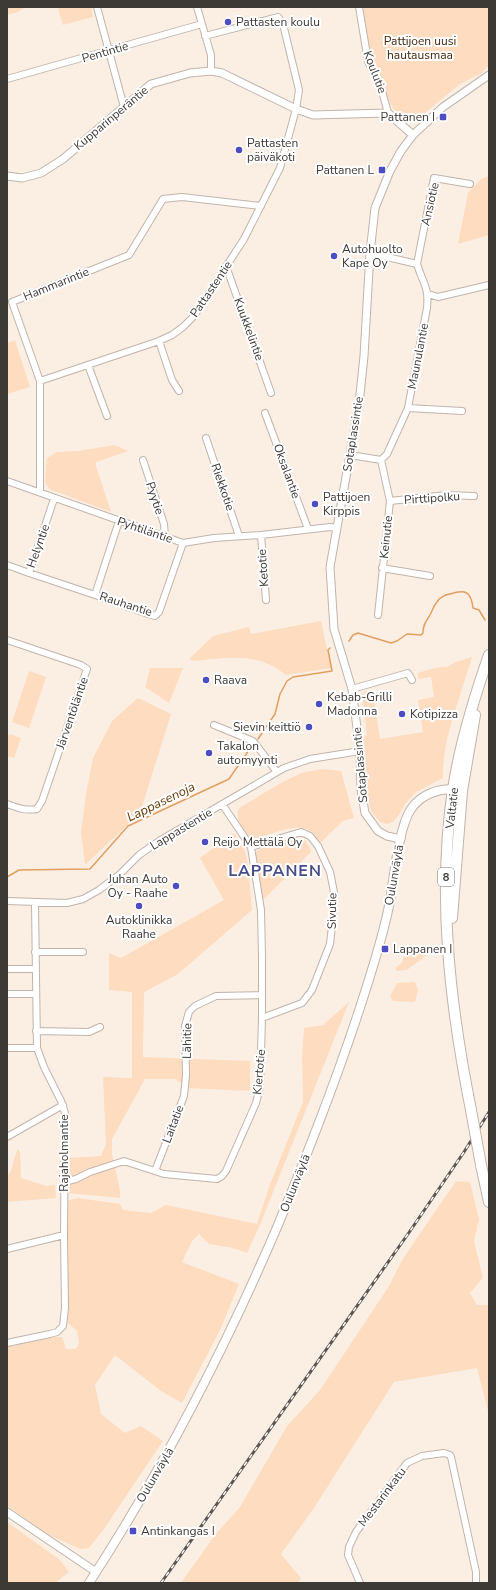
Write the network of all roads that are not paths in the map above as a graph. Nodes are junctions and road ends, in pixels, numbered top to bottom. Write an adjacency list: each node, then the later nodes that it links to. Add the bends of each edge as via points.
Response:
1 (97, 7): 6 (street)
2 (197, 7): 4 (street)
3 (359, 7): 12 (street, Koulutie, via 368,61 382,91)
4 (202, 24): 5 (street); 6 (street, Pentintie)
5 (205, 36): 7 (street, via 211,55); 11 (street, Pattastentie, via 278,17 283,24 299,90)
6 (109, 51): 9 (street, Pentintie); 10 (street)
7 (211, 71): 10 (street, Kupparinperäntie, via 190,73 151,84); 11 (street, Kupparinperäntie, via 222,73)
8 (489, 75): 13 (street, Sotaplassintie, via 443,107)
9 (7, 79)
10 (124, 107): 14 (street, Kupparinperäntie, via 63,159 41,173 22,178)
11 (296, 109): 12 (street, Kupparinperäntie, via 313,114); 16 (street, Pattastentie, via 280,168)
12 (388, 113): 13 (street)
13 (413, 135): 17 (street, Sotaplassintie, via 401,150 390,171 375,208)
14 (7, 176)
15 (470, 184): 18 (street, Ansiotie, via 434,178)
16 (261, 206): 19 (street, Pattastentie); 22 (street, Hammarintie, via 182,197 163,199 129,255)
17 (370, 253): 18 (street); 33 (street, Sotaplassintie, via 364,356)
18 (418, 264): 21 (street, Maunulantie)
19 (226, 266): 23 (street, Pattastentie, via 194,316 172,335); 27 (street, Kuukkelintie)
20 (489, 285): 21 (street, via 438,297)
21 (428, 294): 28 (street, Maunulantie)
22 (9, 302): 25 (street, Hammarintie)
23 (159, 341): 24 (street, Pattastentie); 26 (street, via 172,380)
24 (88, 365): 25 (street, Pattastentie); 31 (street)
25 (40, 381): 37 (street, Hammarintie)
26 (179, 391)
27 (271, 393)
28 (408, 408): 29 (street); 35 (street, Maunulantie, via 387,454)
29 (462, 411)
30 (265, 413): 43 (street, Oksalantie)
31 (107, 416)
32 (206, 438): 46 (street, Riekkotie)
33 (350, 454): 35 (street); 42 (street, Sotaplassintie)
34 (143, 460): 45 (street, Pyytie, via 164,524)
35 (381, 460): 40 (street, Keinutie)
36 (7, 480): 37 (street, Pyhtiläntie)
37 (40, 492): 39 (street, Pyhtiläntie)
38 (474, 496): 40 (street, Pirttipolku, via 447,495)
39 (54, 498): 41 (street, Pyhtiläntie); 50 (street, Helyntie)
40 (390, 501): 49 (street, Keinutie)
41 (119, 521): 45 (street, Pyhtiläntie); 52 (street, Rauhantie)
42 (337, 528): 43 (street, Pyhtiläntie); 58 (street, Sotaplassintie, via 330,567 331,599 334,629)
43 (308, 530): 44 (street, Pyhtiläntie)
44 (261, 535): 46 (street, Pyhtiläntie); 53 (street, Ketotie)
45 (165, 536): 47 (street, Pyhtiläntie)
46 (239, 536): 47 (street, Pyhtiläntie)
47 (183, 543): 52 (street, Rauhantie, via 159,612 155,616)
48 (7, 565): 50 (street, Helyntie)
49 (382, 568): 51 (street); 54 (street, Keinutie)
50 (29, 573): 52 (street)
51 (430, 576)
52 (95, 595)
53 (266, 600)
54 (378, 615)
55 (7, 640): 63 (street, Järventöläntie, via 87,669 42,801 37,809 29,810)
56 (489, 656): 62 (highway, Valtatie / 8, via 464,732)
57 (412, 680): 58 (street, via 408,673)
58 (352, 688): 60 (street, Sotaplassintie)
59 (214, 725): 61 (street, via 253,741)
60 (360, 751): 61 (street, Lappastentie, via 310,759); 65 (street, Sotaplassintie, via 361,789 365,813 378,832)
61 (278, 772): 64 (street, Lappastentie)
62 (458, 790): 65 (main road, Oulunväylä, via 436,791 416,802 406,818); 86 (highway, Valtatie / 8, bridge, via 447,848 446,943 459,1048)
63 (7, 804)
64 (222, 804): 66 (street, Kiertotie); 68 (street, Lappastentie, via 149,848 99,890 83,899 67,903)
65 (401, 839): 91 (main road, Oulunväylä, via 389,907 373,966 351,1037 294,1188 240,1312 193,1407 141,1500)
66 (251, 848): 75 (street, Kiertotie, via 261,910); 76 (street, Sivutie, via 301,832 310,836 318,846 330,872 334,892 330,944 312,990 302,1003)
67 (7, 901): 68 (street, Lappastentie)
68 (35, 902): 69 (street, Rajaholmantie)
69 (35, 952): 70 (street); 72 (street, Rajaholmantie)
70 (83, 952)
71 (7, 969): 72 (street)
72 (35, 969): 74 (street, Rajaholmantie)
73 (7, 994): 74 (street)
74 (36, 994): 78 (street, Rajaholmantie)
75 (262, 995): 76 (street, Kiertotie); 81 (street, Lähitie, via 216,996 192,1009 185,1026)
76 (262, 1018): 84 (street, Kiertotie, via 258,1095 226,1171 217,1179)
77 (100, 1027): 78 (street, via 89,1032)
78 (36, 1031): 80 (street, Rajaholmantie)
79 (7, 1048): 80 (street)
80 (37, 1048): 82 (street, Rajaholmantie)
81 (186, 1075): 84 (street, Laitatie, via 184,1096)
82 (63, 1105): 83 (street); 85 (street, Rajaholmantie)
83 (7, 1137)
84 (155, 1171): 85 (street, Kiertotie, via 124,1161)
85 (64, 1182): 87 (street, Rajaholmantie)
86 (489, 1202)
87 (64, 1235): 88 (street); 89 (street, Rajaholmantie, via 66,1308 63,1326 57,1332)
88 (7, 1249)
89 (7, 1343)
90 (7, 1512): 91 (street)
91 (96, 1572): 92 (main road, Oulunväylä)
92 (89, 1583)
93 (360, 1583): 94 (street, Mestarinkatu, via 348,1555 356,1532 407,1463 422,1456 444,1453 451,1456 476,1572)
94 (476, 1583)

